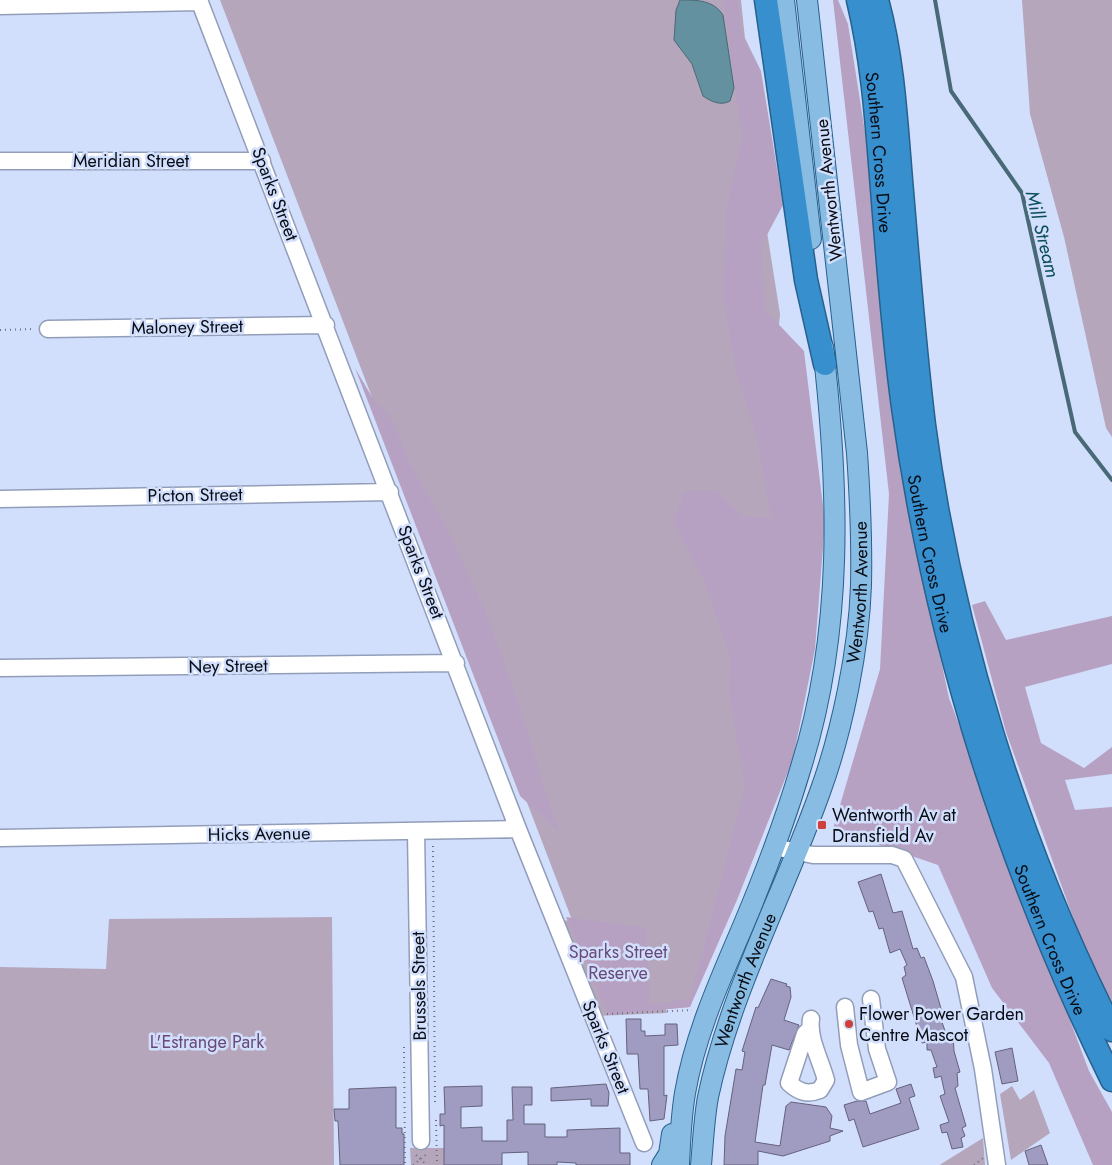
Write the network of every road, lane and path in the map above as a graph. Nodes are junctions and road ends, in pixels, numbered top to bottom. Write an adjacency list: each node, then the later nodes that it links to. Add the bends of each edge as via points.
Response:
1 (766, 0): 13 (highway, via 806,280)
2 (784, 0): 13 (main road, Wentworth Avenue)
3 (807, 0): 23 (main road, Wentworth Avenue, via 857,453 861,578 853,656 844,701 821,791)
4 (858, 0): 29 (highway, Southern Cross Drive, via 875,92 903,405 914,482 936,586 957,675 996,801 1064,975)
5 (877, 0): 28 (highway, Southern Cross Drive, via 889,56 896,116 912,315 925,427 941,527 964,630 1015,803 1076,956)
6 (200, 1): 7 (street); 9 (street, Sparks Street)
7 (0, 6)
8 (0, 161): 9 (street, Meridian Street)
9 (262, 161): 10 (street, Sparks Street)
10 (326, 325): 11 (street, Maloney Street); 14 (street, Sparks Street)
11 (48, 328): 12 (path)
12 (0, 330)
13 (825, 364): 22 (main road, Wentworth Avenue, via 833,460 832,618 814,724)
14 (390, 492): 15 (street, Picton Street); 16 (street, Sparks Street)
15 (0, 499)
16 (456, 664): 17 (street, Ney Street); 18 (street, Sparks Street)
17 (0, 668)
18 (518, 829): 19 (street, Hicks Avenue); 34 (street, Sparks Street)
19 (416, 831): 20 (street, Hicks Avenue); 33 (street, Brussels Street)
20 (0, 838)
21 (434, 846): 31 (path)
22 (774, 847): 23 (street); 30 (main road, Wentworth Avenue, via 713,996)
23 (797, 853): 40 (main road, Wentworth Avenue, via 739,996 717,1060 708,1098); 41 (street, via 892,854 908,866 964,977 983,1070)
24 (871, 999): 25 (street, via 877,1049 888,1082 861,1092 849,1045)
25 (845, 1007)
26 (694, 1010): 27 (path)
27 (600, 1016)
28 (1112, 1030)
29 (1112, 1080)
30 (684, 1095): 38 (main road, via 674,1123 669,1154); 39 (main road, Wentworth Avenue)
31 (436, 1107)
32 (436, 1117): 35 (path)
33 (421, 1141)
34 (644, 1143)
35 (437, 1146): 36 (path); 37 (path)
36 (413, 1165)
37 (437, 1165)
38 (662, 1165)
39 (679, 1165)
40 (701, 1165)
41 (997, 1165)

